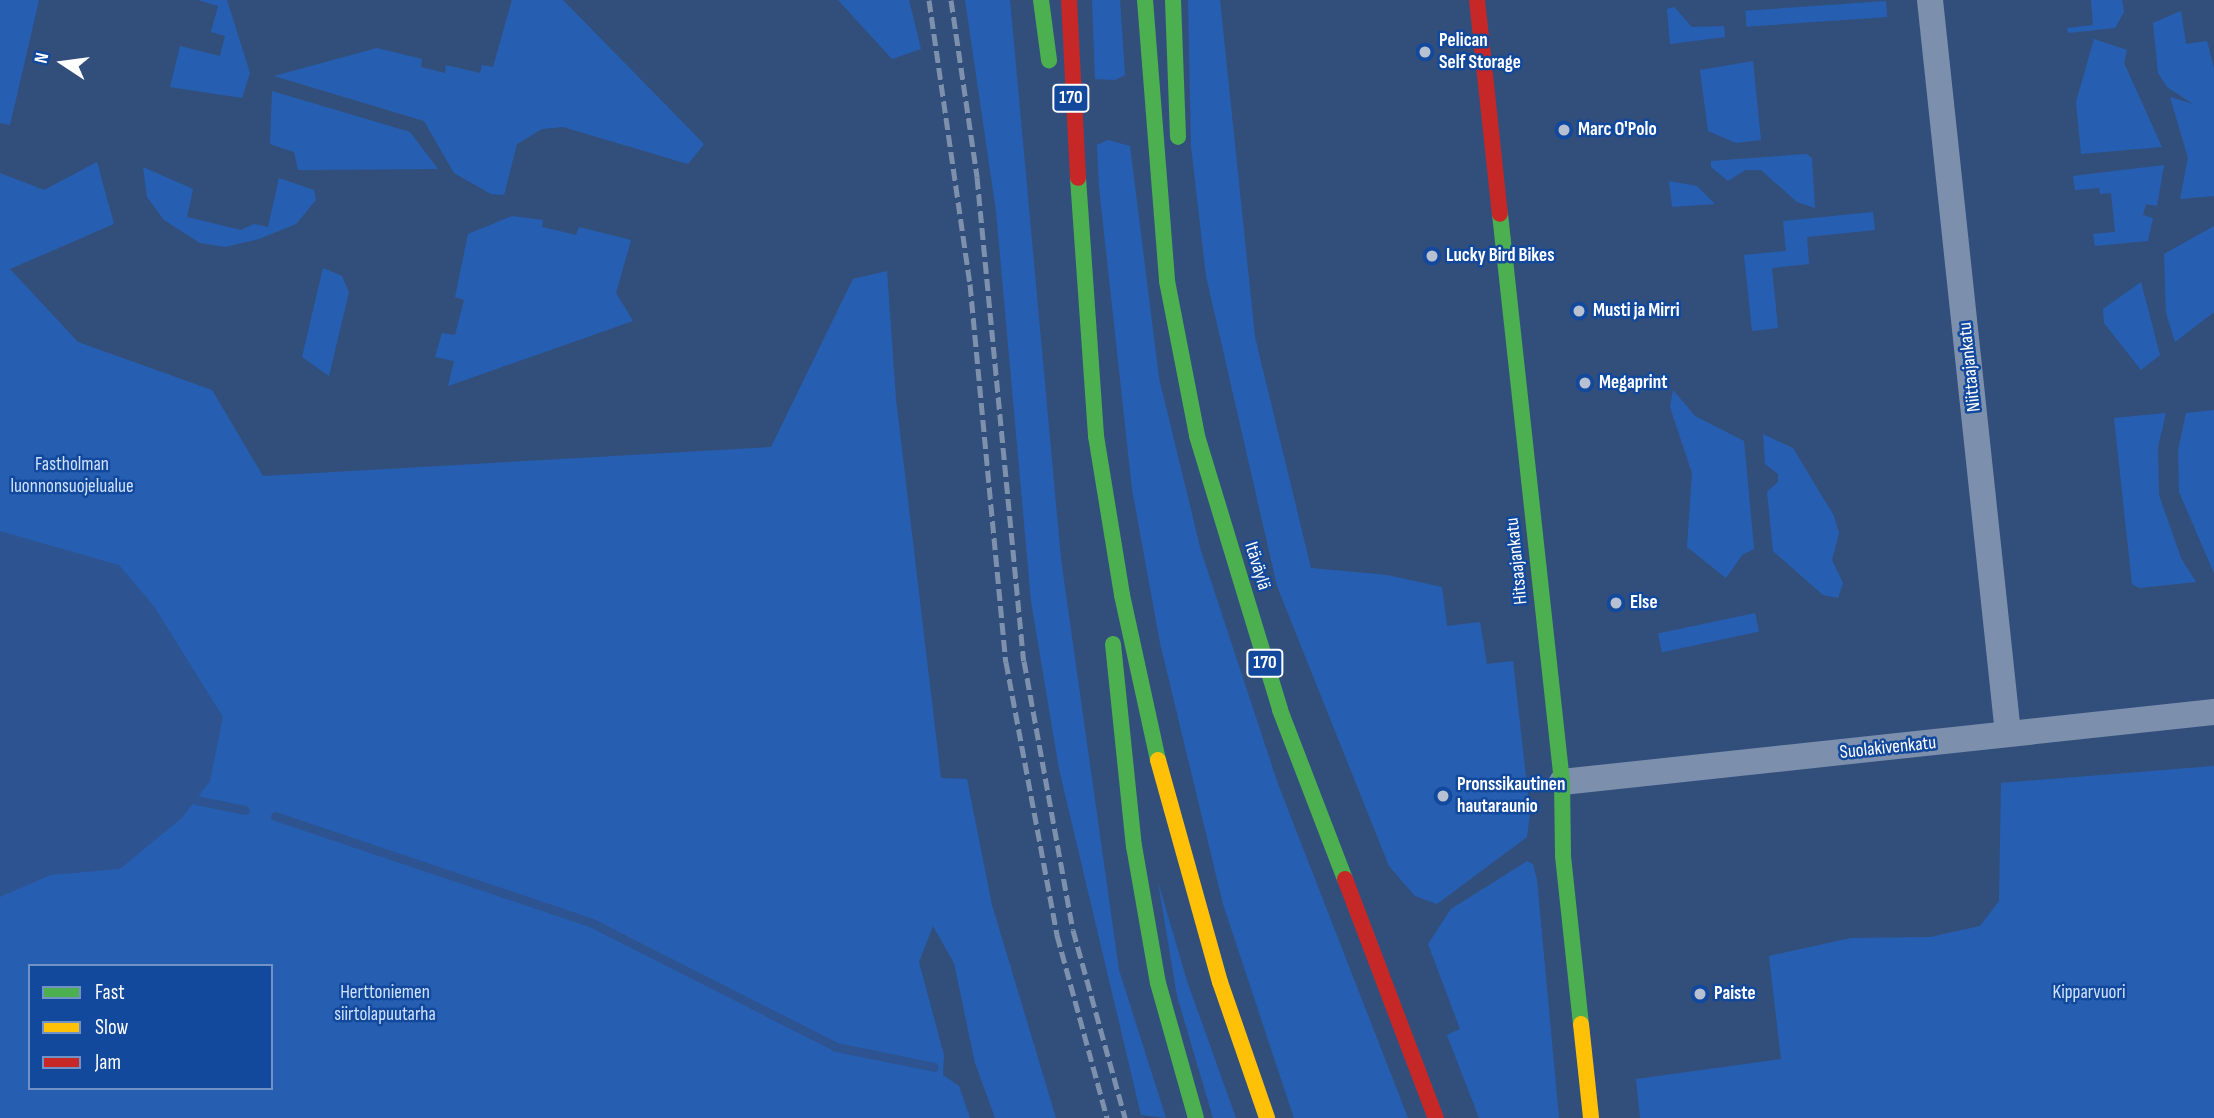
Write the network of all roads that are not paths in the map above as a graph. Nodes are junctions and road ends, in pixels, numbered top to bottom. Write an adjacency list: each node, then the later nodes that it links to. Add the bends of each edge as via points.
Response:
1 (1041, 0): 8 (main road)
2 (1069, 0): 8 (main road, 170)
3 (1145, 0): 11 (main road, Itäväylä / 170, via 1167,281)
4 (1173, 0): 7 (main road)
5 (1477, 0): 14 (main road, Hitsaajankatu)
6 (1930, 0): 13 (street, Niittaajankatu)
7 (1179, 150)
8 (1076, 196): 10 (main road, 170)
9 (1187, 286): 11 (main road)
10 (1096, 436): 15 (main road, via 1134,846 1158,983); 16 (main road, 170, via 1122,595 1165,789 1220,982)
11 (1197, 436): 17 (main road, Itäväylä / 170, via 1280,710)
12 (2214, 712): 13 (street, Suolakivenkatu)
13 (2008, 734): 14 (street, Suolakivenkatu)
14 (1562, 782): 18 (main road, Hitsaajankatu, via 1563,856)
15 (1196, 1118)
16 (1268, 1118)
17 (1436, 1118)
18 (1591, 1118)

